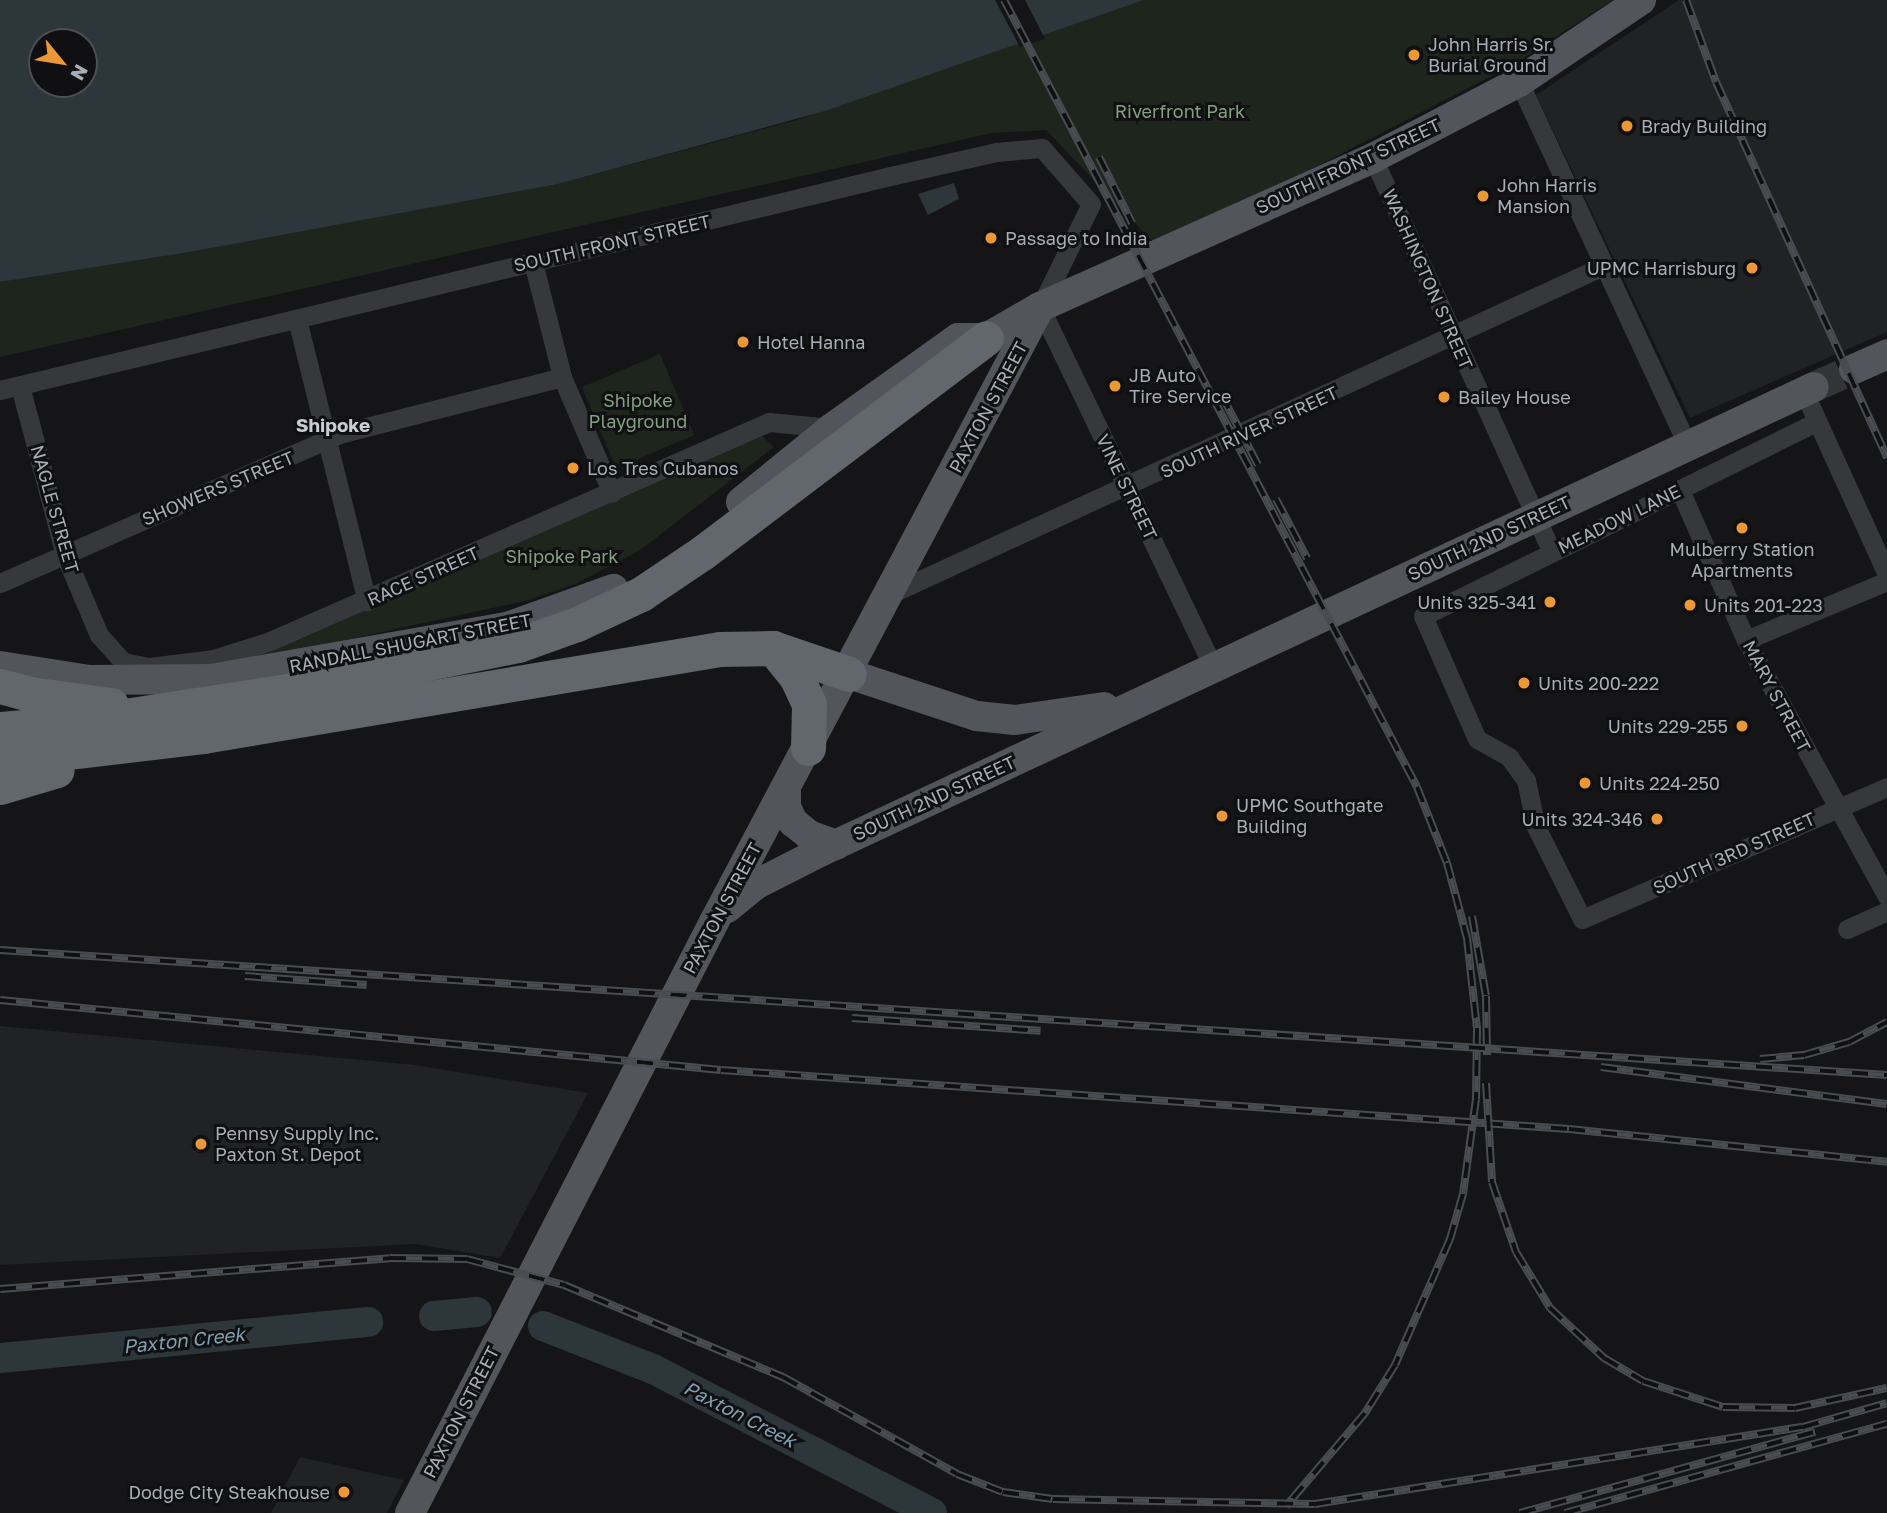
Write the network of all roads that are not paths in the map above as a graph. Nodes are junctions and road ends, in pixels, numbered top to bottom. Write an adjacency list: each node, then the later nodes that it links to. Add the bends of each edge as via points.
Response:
1 (1641, 0): 2 (main road, SOUTH FRONT STREET)
2 (1519, 82): 3 (main road, SOUTH FRONT STREET); 5 (street)
3 (1373, 158): 6 (main road, SOUTH FRONT STREET); 8 (street, WASHINGTON STREET)
4 (533, 262): 6 (street, SOUTH FRONT STREET, via 996,152 1042,148 1091,204); 7 (street, SOUTH FRONT STREET); 12 (street)
5 (1605, 265): 8 (street, SOUTH RIVER STREET); 19 (street)
6 (1040, 307): 9 (main road, SOUTH FRONT STREET); 20 (street, VINE STREET); 29 (main road, PAXTON STREET)
7 (297, 319): 13 (street, SOUTH FRONT STREET); 18 (street)
8 (1454, 337): 20 (street, SOUTH RIVER STREET); 23 (street, WASHINGTON STREET)
9 (986, 338): 17 (main road, RANDALL SHUGART STREET, via 958,338); 39 (highway, via 702,553 641,594 577,624 518,645 392,671)
10 (1887, 354): 11 (main road)
11 (1854, 369)
12 (562, 377): 18 (street, SHOWERS STREET, via 339,434); 22 (street)
13 (20, 386): 14 (street, SOUTH FRONT STREET); 25 (street, NAGLE STREET)
14 (0, 390)
15 (1809, 390): 16 (street); 19 (main road, SOUTH 2ND STREET)
16 (1816, 422): 21 (street, MEADOW LANE); 26 (street)
17 (832, 428): 22 (street, RACE STREET, via 769,422); 34 (main road, RANDALL SHUGART STREET, via 678,551 607,592 544,617 211,679 88,680)
18 (325, 443): 25 (street, SHOWERS STREET); 30 (street)
19 (1688, 446): 23 (main road, SOUTH 2ND STREET)
20 (1128, 488): 29 (street, SOUTH RIVER STREET); 35 (street, VINE STREET)
21 (1680, 489): 24 (street, MEADOW LANE); 31 (street, MARY STREET)
22 (612, 493): 30 (street, RACE STREET)
23 (1535, 517): 24 (street, WASHINGTON STREET); 35 (main road, SOUTH 2ND STREET)
24 (1552, 552): 51 (street, MEADOW LANE, via 1423,616 1477,739 1509,757 1526,780 1536,827)
25 (65, 555): 28 (street, SHOWERS STREET); 33 (street, NAGLE STREET, via 99,635)
26 (1887, 574)
27 (1887, 581): 31 (street)
28 (0, 583)
29 (890, 594): 36 (main road, PAXTON STREET)
30 (367, 601): 33 (street, RACE STREET, via 270,642 212,659 149,667)
31 (1746, 639): 47 (street, MARY STREET)
32 (773, 649): 36 (highway); 41 (highway, via 676,654); 42 (highway, via 796,676 809,704)
33 (123, 662)
34 (0, 666)
35 (1213, 667): 38 (main road, SOUTH 2ND STREET)
36 (849, 674): 38 (main road, SOUTH 2ND STREET, via 949,710 1015,720 1080,712); 42 (main road, PAXTON STREET)
37 (0, 686): 39 (highway, via 96,704)
38 (1164, 689): 48 (main road, SOUTH 2ND STREET)
39 (164, 707): 40 (highway, via 85,722)
40 (0, 729)
41 (204, 736): 43 (highway); 44 (highway)
42 (808, 748): 46 (main road, PAXTON STREET)
43 (0, 760)
44 (0, 787)
45 (1887, 787): 47 (street, SOUTH 3RD STREET)
46 (786, 788): 48 (main road, via 786,807 793,822 809,835); 52 (main road, PAXTON STREET)
47 (1836, 808): 49 (street, MARY STREET); 51 (street, SOUTH 3RD STREET)
48 (836, 845): 52 (main road, SOUTH 2ND STREET, via 755,885)
49 (1887, 897)
50 (1887, 911): 53 (street)
51 (1582, 919)
52 (714, 922): 54 (main road, PAXTON STREET)
53 (1847, 929)
54 (410, 1513)

